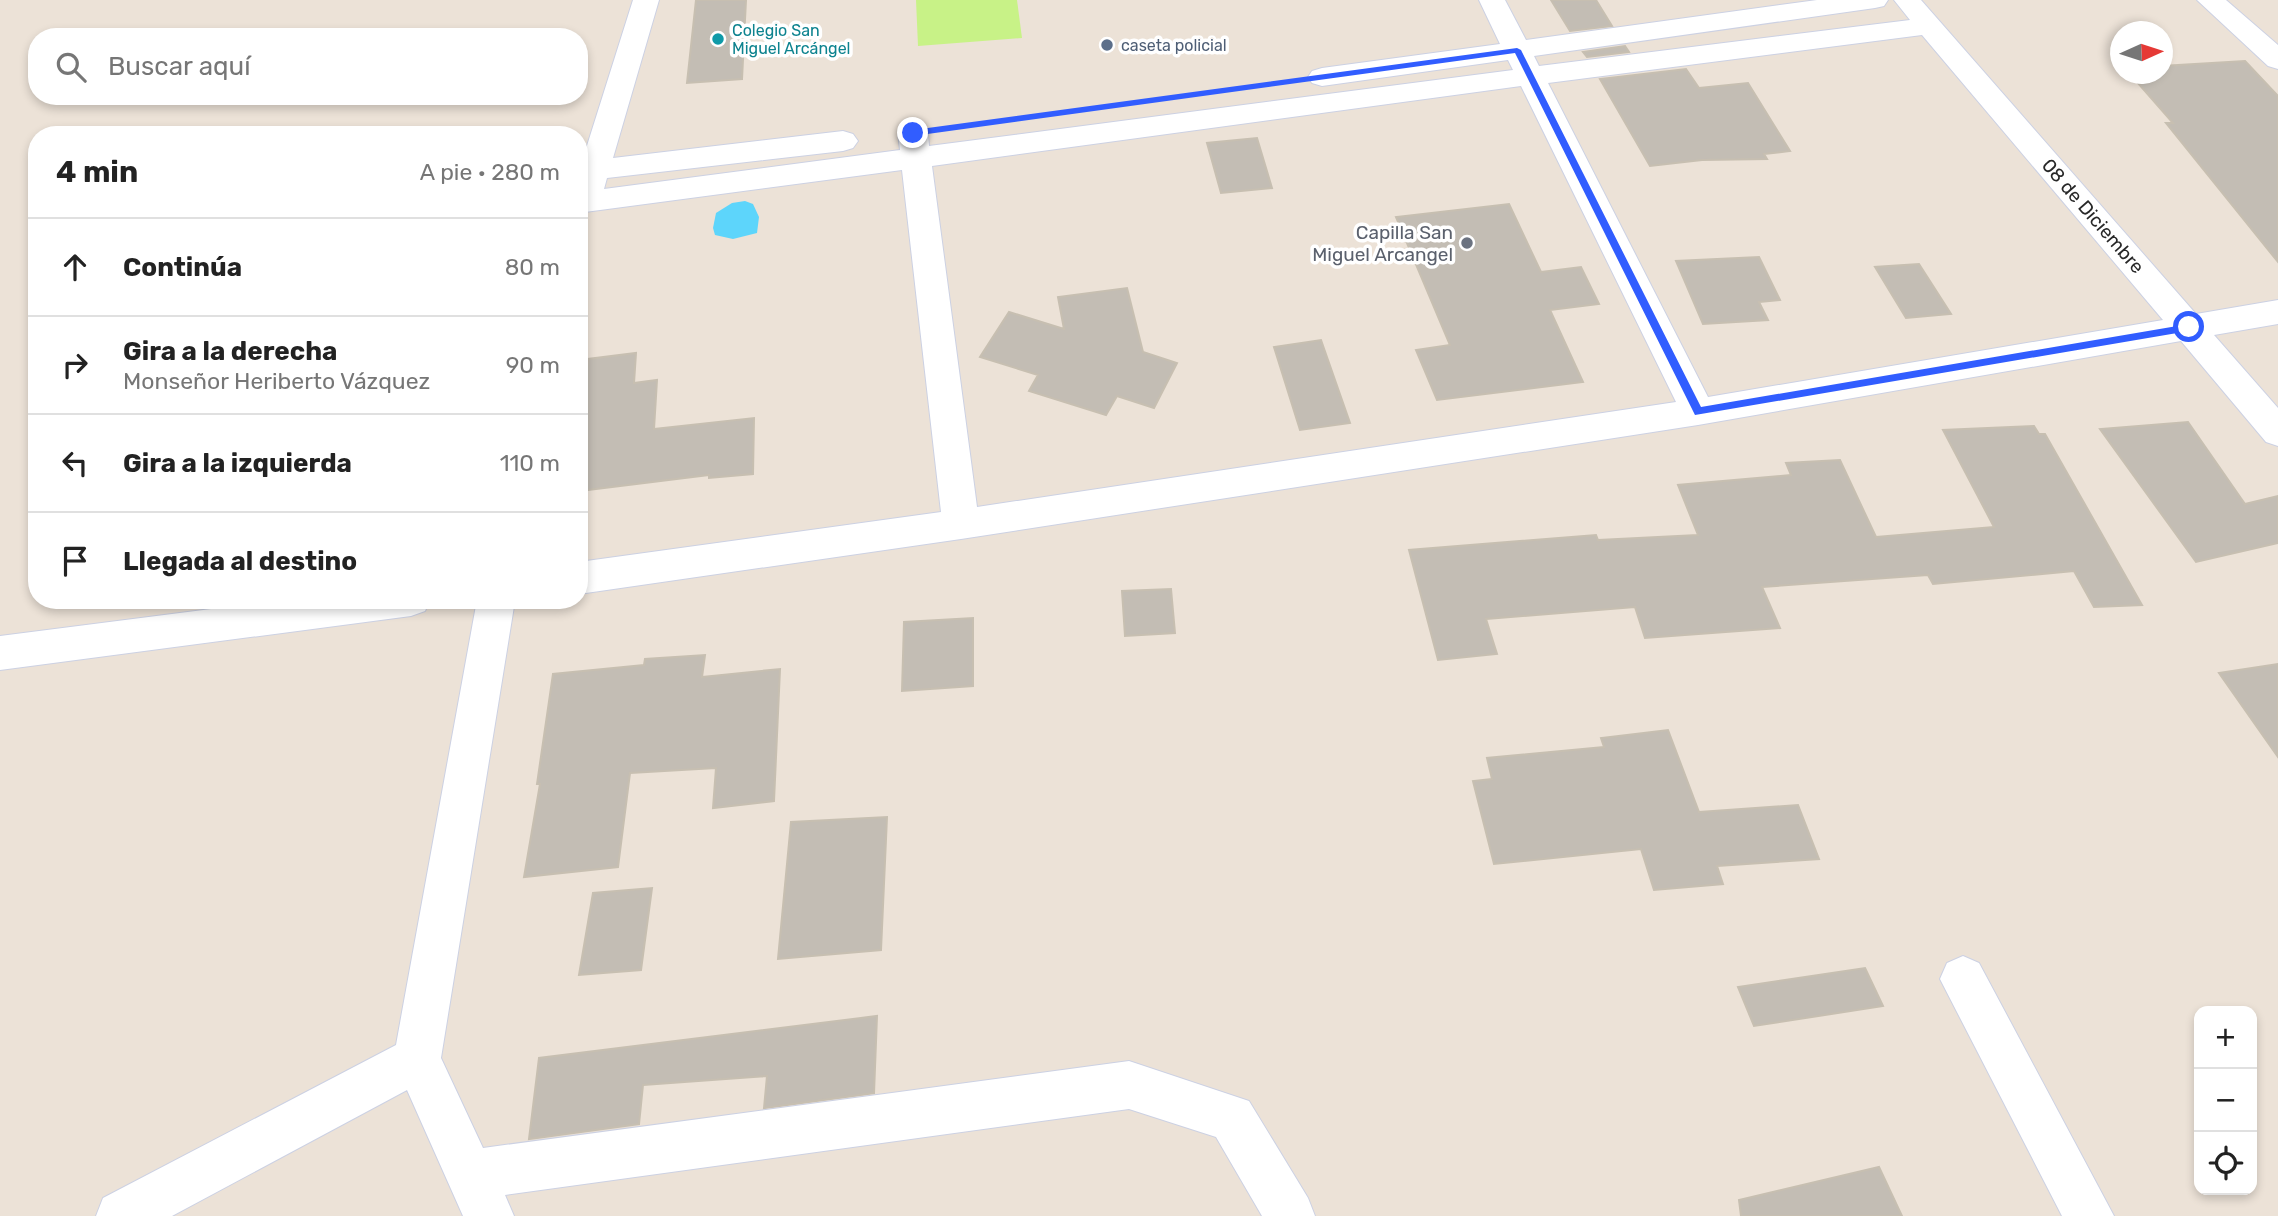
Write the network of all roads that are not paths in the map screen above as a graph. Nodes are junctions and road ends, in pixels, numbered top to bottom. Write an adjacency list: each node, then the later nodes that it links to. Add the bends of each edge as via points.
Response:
1 (646, 0): 10 (street)
2 (1492, 0): 8 (street)
3 (1875, 0): 8 (street)
4 (1907, 0): 6 (street, 08 de Diciembre)
5 (2210, 0): 7 (street)
6 (1929, 26): 8 (street); 14 (street, 08 de Diciembre)
7 (2278, 60)
8 (1524, 63): 9 (street); 15 (street)
9 (915, 145): 10 (street); 12 (street); 17 (street)
10 (595, 170): 11 (street)
11 (588, 194)
12 (588, 213)
13 (2278, 312): 14 (street)
14 (2189, 327): 15 (street); 16 (street, 08 de Diciembre)
15 (1698, 412): 17 (street)
16 (2278, 432)
17 (961, 524): 18 (street)
18 (588, 577)
19 (341, 609): 21 (street)
20 (494, 609): 23 (street)
21 (0, 653)
22 (1963, 979): 27 (street)
23 (417, 1059): 24 (street); 25 (street)
24 (479, 1196): 26 (street, via 1129,1085 1232,1118)
25 (121, 1216)
26 (1290, 1216)
27 (2089, 1216)

